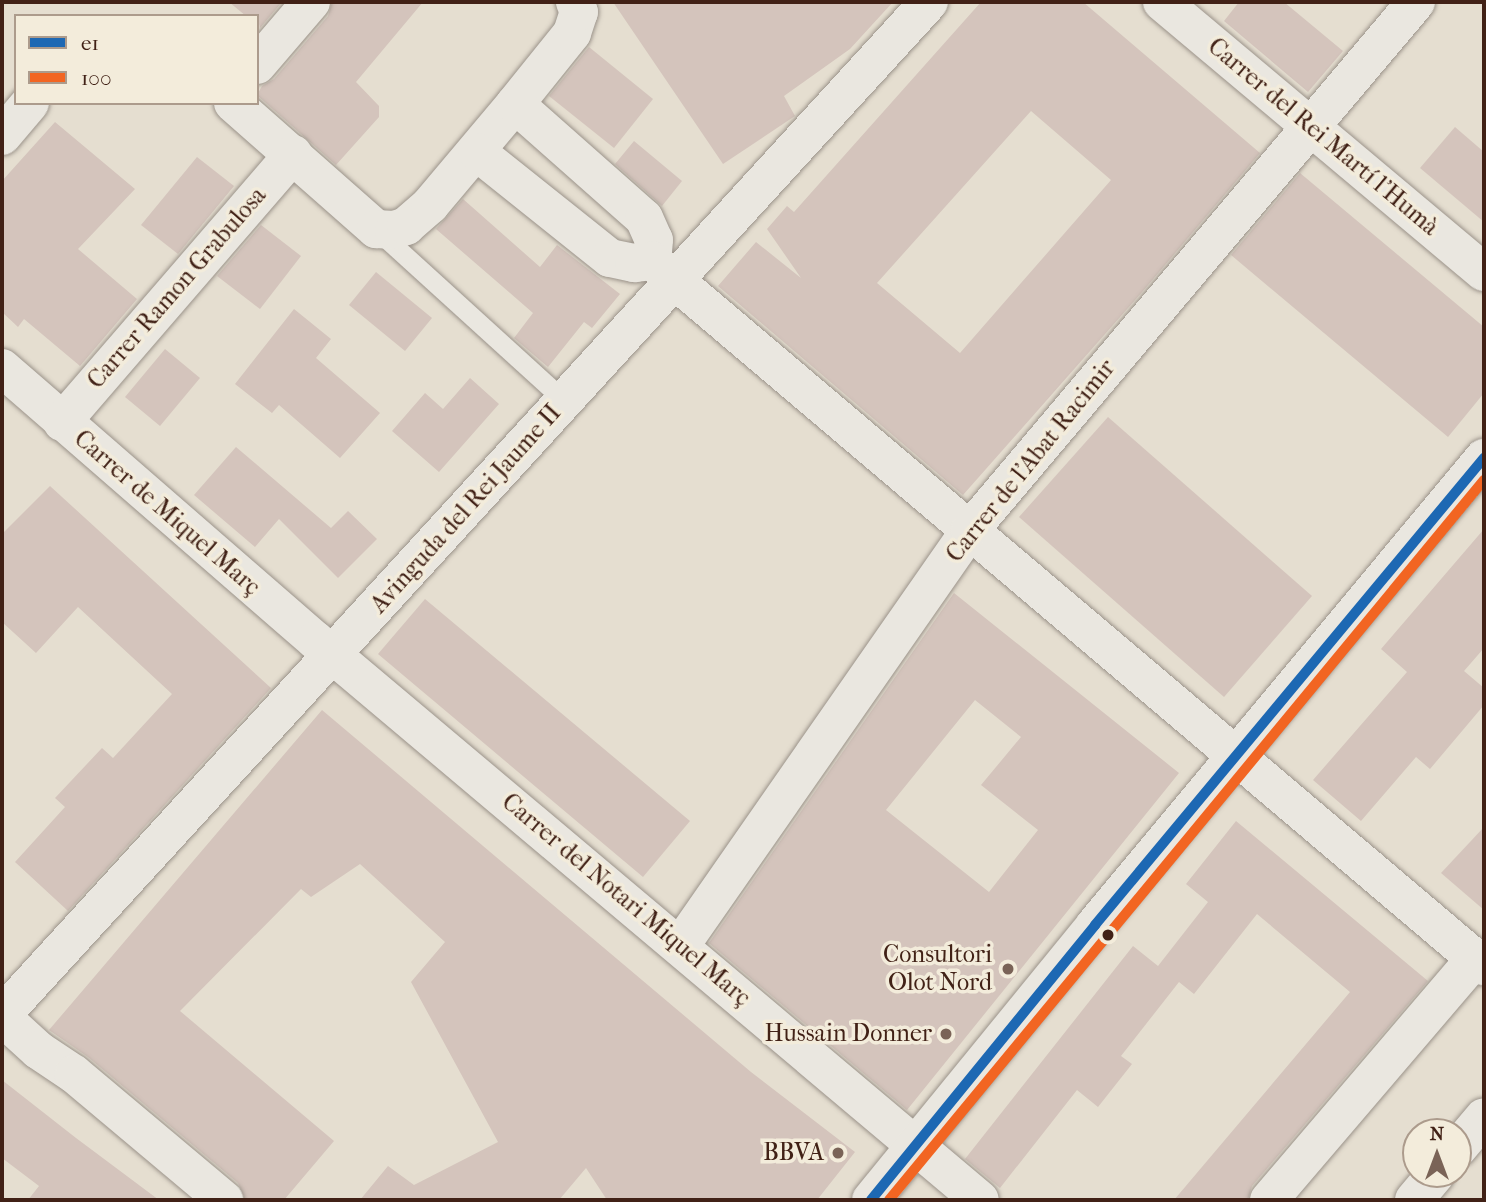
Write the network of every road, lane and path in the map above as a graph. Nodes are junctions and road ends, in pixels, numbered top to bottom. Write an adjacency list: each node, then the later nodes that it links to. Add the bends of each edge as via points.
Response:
1 (311, 2): 6 (street)
2 (575, 2): 7 (street, via 579,12 572,33)
3 (929, 2): 15 (street, Avinguda del Rei Jaume II)
4 (1162, 2): 10 (street, Carrer del Rei Martí l'Humà)
5 (1416, 2): 10 (street, Carrer de l'Abat Racimir)
6 (259, 63)
7 (515, 104): 12 (street); 15 (street, via 644,218)
8 (28, 105): 11 (street)
9 (235, 105): 13 (street)
10 (1311, 126): 16 (street, Carrer del Rei Martí l'Humà); 21 (street, Carrer de l'Abat Racimir)
11 (2, 136)
12 (477, 152): 14 (street, via 418,217 394,230); 15 (street, via 610,258)
13 (293, 154): 14 (street); 19 (street, Carrer Ramon Grabulosa)
14 (376, 229): 18 (lane)
15 (664, 270): 18 (street, Avinguda del Rei Jaume II); 21 (street)
16 (1484, 272)
17 (2, 368): 19 (street, Carrer de Miquel Març)
18 (565, 401): 22 (street, Avinguda del Rei Jaume II)
19 (62, 422): 22 (street, Carrer de Miquel Març)
20 (1484, 458): 23 (street)
21 (970, 530): 23 (street); 24 (street, Carrer de l'Abat Racimir)
22 (334, 656): 24 (street, Carrer del Notari Miquel Març); 26 (street, Avinguda del Rei Jaume II)
23 (1237, 756): 25 (street); 29 (street)
24 (681, 945): 29 (street, Carrer del Notari Miquel Març)
25 (1480, 962): 33 (street)
26 (2, 1016): 30 (street)
27 (1484, 1117): 28 (street)
28 (1472, 1131)
29 (918, 1146): 31 (street); 32 (street, Carrer del Notari Miquel Març)
30 (224, 1200)
31 (872, 1200)
32 (980, 1200)
33 (1269, 1200)

